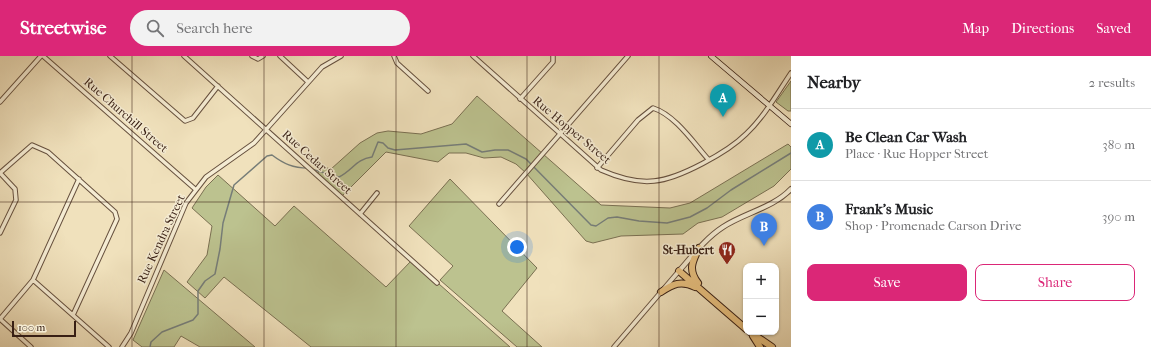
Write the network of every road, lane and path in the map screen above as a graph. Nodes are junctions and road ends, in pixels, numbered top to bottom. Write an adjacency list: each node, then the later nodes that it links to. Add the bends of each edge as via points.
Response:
1 (42, 56): 18 (street); 27 (street, Rue Churchill Street)
2 (110, 56): 15 (street, via 185,122 193,118)
3 (184, 56): 15 (street, Rue Cedar Street)
4 (252, 56): 5 (street, via 258,59)
5 (263, 56)
6 (280, 56): 14 (street)
7 (341, 56): 14 (street, Rue Kendra Street, via 322,67)
8 (394, 56): 16 (street, via 397,63)
9 (472, 56): 17 (street, Rue Hopper Street)
10 (553, 56): 17 (street, via 553,62)
11 (628, 56): 22 (street)
12 (711, 56): 19 (main road)
13 (791, 73): 19 (street, Rue Hopper Street)
14 (308, 82): 21 (street, Rue Kendra Street)
15 (218, 86): 21 (street, Rue Cedar Street)
16 (428, 91)
17 (520, 99): 22 (street, Rue Hopper Street)
18 (0, 102)
19 (770, 106): 20 (main road); 23 (street, Rue Hopper Street, via 746,134)
20 (791, 124)
21 (266, 130): 27 (street, Rue Kendra Street, via 254,143 206,177); 31 (street, Rue Cedar Street)
22 (560, 134): 24 (street, Rue Hopper Street); 30 (street)
23 (708, 159): 24 (street, Rue Hopper Street, via 679,174 654,181 618,178); 24 (street, via 675,122 660,110 653,108 638,120)
24 (598, 168)
25 (0, 173): 26 (street, via 32,145 48,152); 32 (street, via 15,189 16,200)
26 (79, 179): 35 (street); 39 (street, via 115,212 117,219)
27 (195, 189): 46 (street, Rue Kendra Street, via 186,203 131,333)
28 (791, 189): 33 (street, via 778,199 722,227)
29 (377, 193): 31 (street)
30 (499, 204)
31 (360, 214): 36 (street, Rue Cedar Street)
32 (0, 233)
33 (699, 248): 34 (street); 37 (highway, via 692,261 691,272)
34 (679, 270): 37 (highway); 38 (street)
35 (33, 280): 39 (street); 40 (street)
36 (437, 283)
37 (704, 291): 38 (highway, via 678,282); 41 (highway)
38 (661, 292): 47 (street)
39 (73, 315): 45 (street)
40 (0, 319): 44 (street)
41 (743, 326)
42 (752, 335): 48 (highway)
43 (755, 335): 49 (highway)
44 (31, 347)
45 (109, 347)
46 (122, 347)
47 (614, 347)
48 (760, 347)
49 (772, 347)

